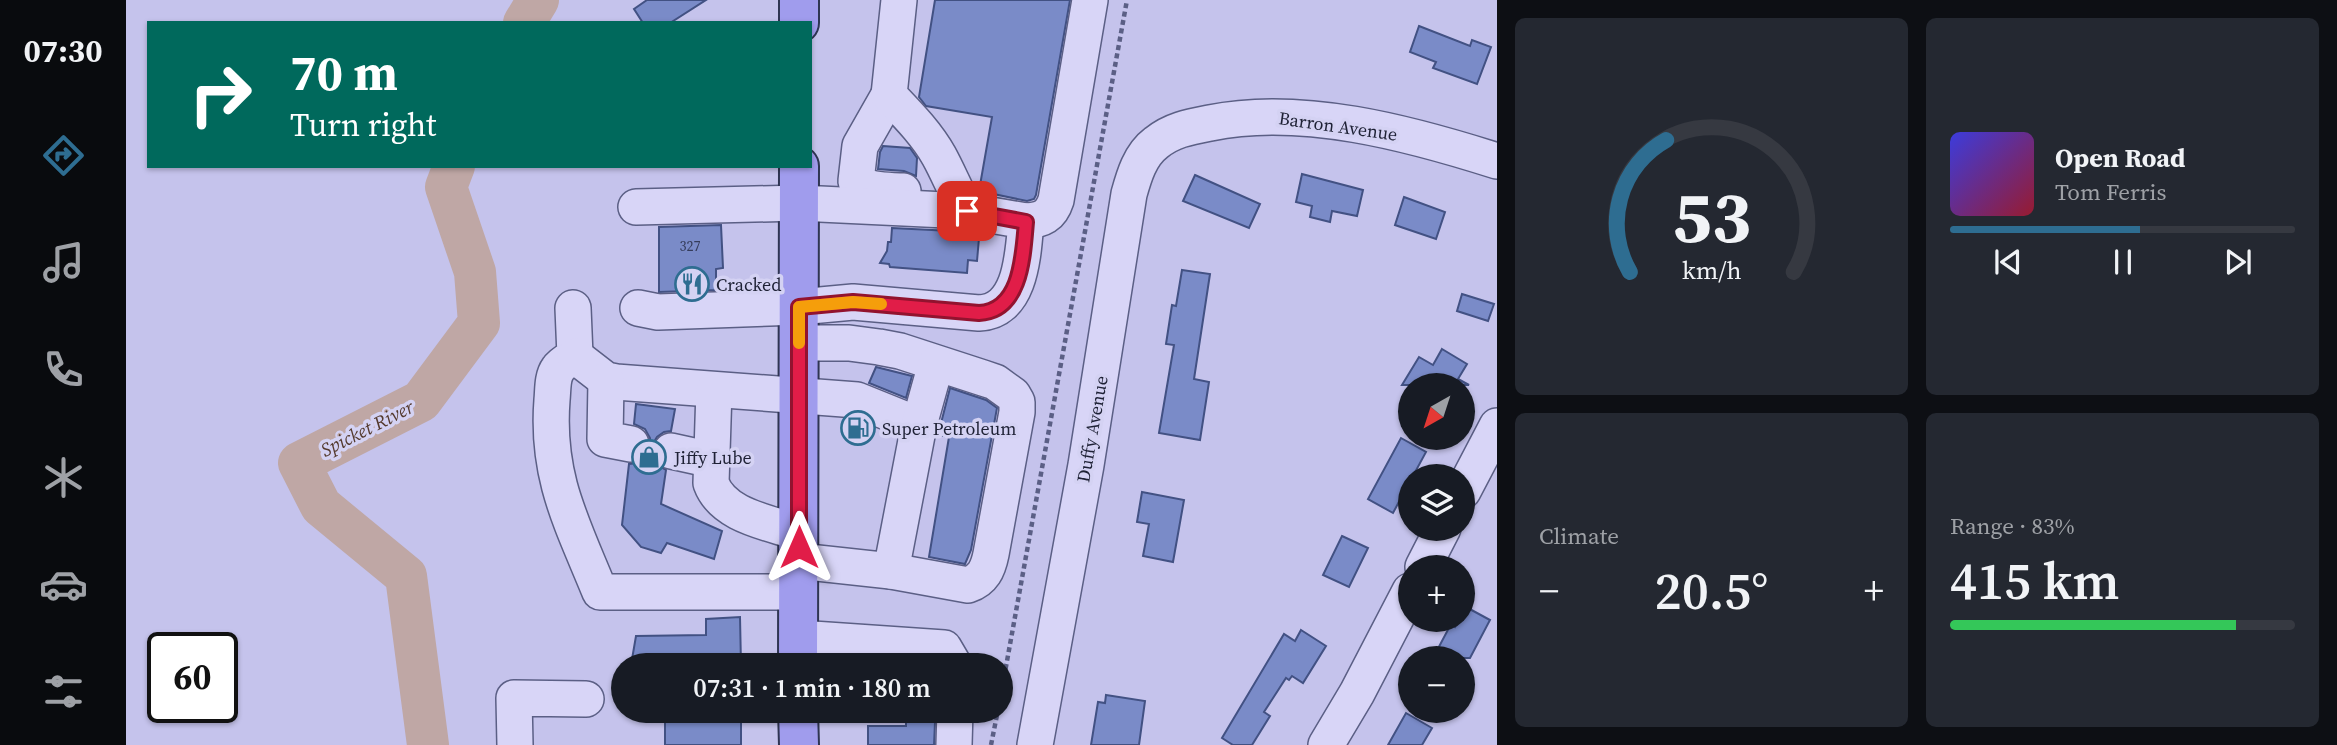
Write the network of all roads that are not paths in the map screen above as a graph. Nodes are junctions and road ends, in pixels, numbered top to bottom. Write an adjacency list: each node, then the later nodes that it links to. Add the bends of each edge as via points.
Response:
1 (799, 0): 4 (main road)
2 (899, 0): 5 (street)
3 (1090, 0): 11 (street, via 1056,200 1046,217)
4 (799, 21)
5 (889, 95): 9 (street, via 939,155); 9 (street, via 860,146 856,181 869,188)
6 (1176, 129): 7 (street, Barron Avenue, via 1240,116 1290,116 1399,134); 37 (street, Duffy Avenue, via 1153,145 1137,168 1129,194 1087,465)
7 (1497, 161)
8 (799, 185): 9 (street); 10 (street); 14 (main road)
9 (960, 199): 11 (street)
10 (636, 206)
11 (1026, 222): 14 (street, via 1017,281 1000,307 989,312 853,302)
12 (573, 308): 15 (street)
13 (638, 308): 14 (street)
14 (799, 325): 16 (street, via 849,343 900,351); 19 (main road)
15 (575, 356): 17 (street); 26 (street, via 558,368 550,432 562,500 600,592)
16 (936, 364): 20 (street); 27 (street, via 995,382 1017,402 988,566 976,583 968,586)
17 (606, 380): 18 (street); 22 (street, via 605,439)
18 (714, 390): 19 (street); 24 (street)
19 (799, 395): 20 (street, via 857,400); 26 (main road)
20 (919, 425): 27 (street)
21 (1497, 426): 25 (street)
22 (631, 444)
23 (671, 451): 24 (street)
24 (712, 460): 26 (street, via 711,482 722,503)
25 (1475, 468)
26 (799, 562): 27 (street); 29 (main road)
27 (891, 570)
28 (1398, 615): 38 (street)
29 (798, 652): 30 (street, via 944,648)
30 (947, 653)
31 (586, 699): 34 (street, via 514,698)
32 (798, 723): 35 (main road)
33 (955, 723): 36 (street)
34 (515, 745)
35 (799, 745)
36 (954, 745)
37 (1035, 745)
38 (1326, 745)

